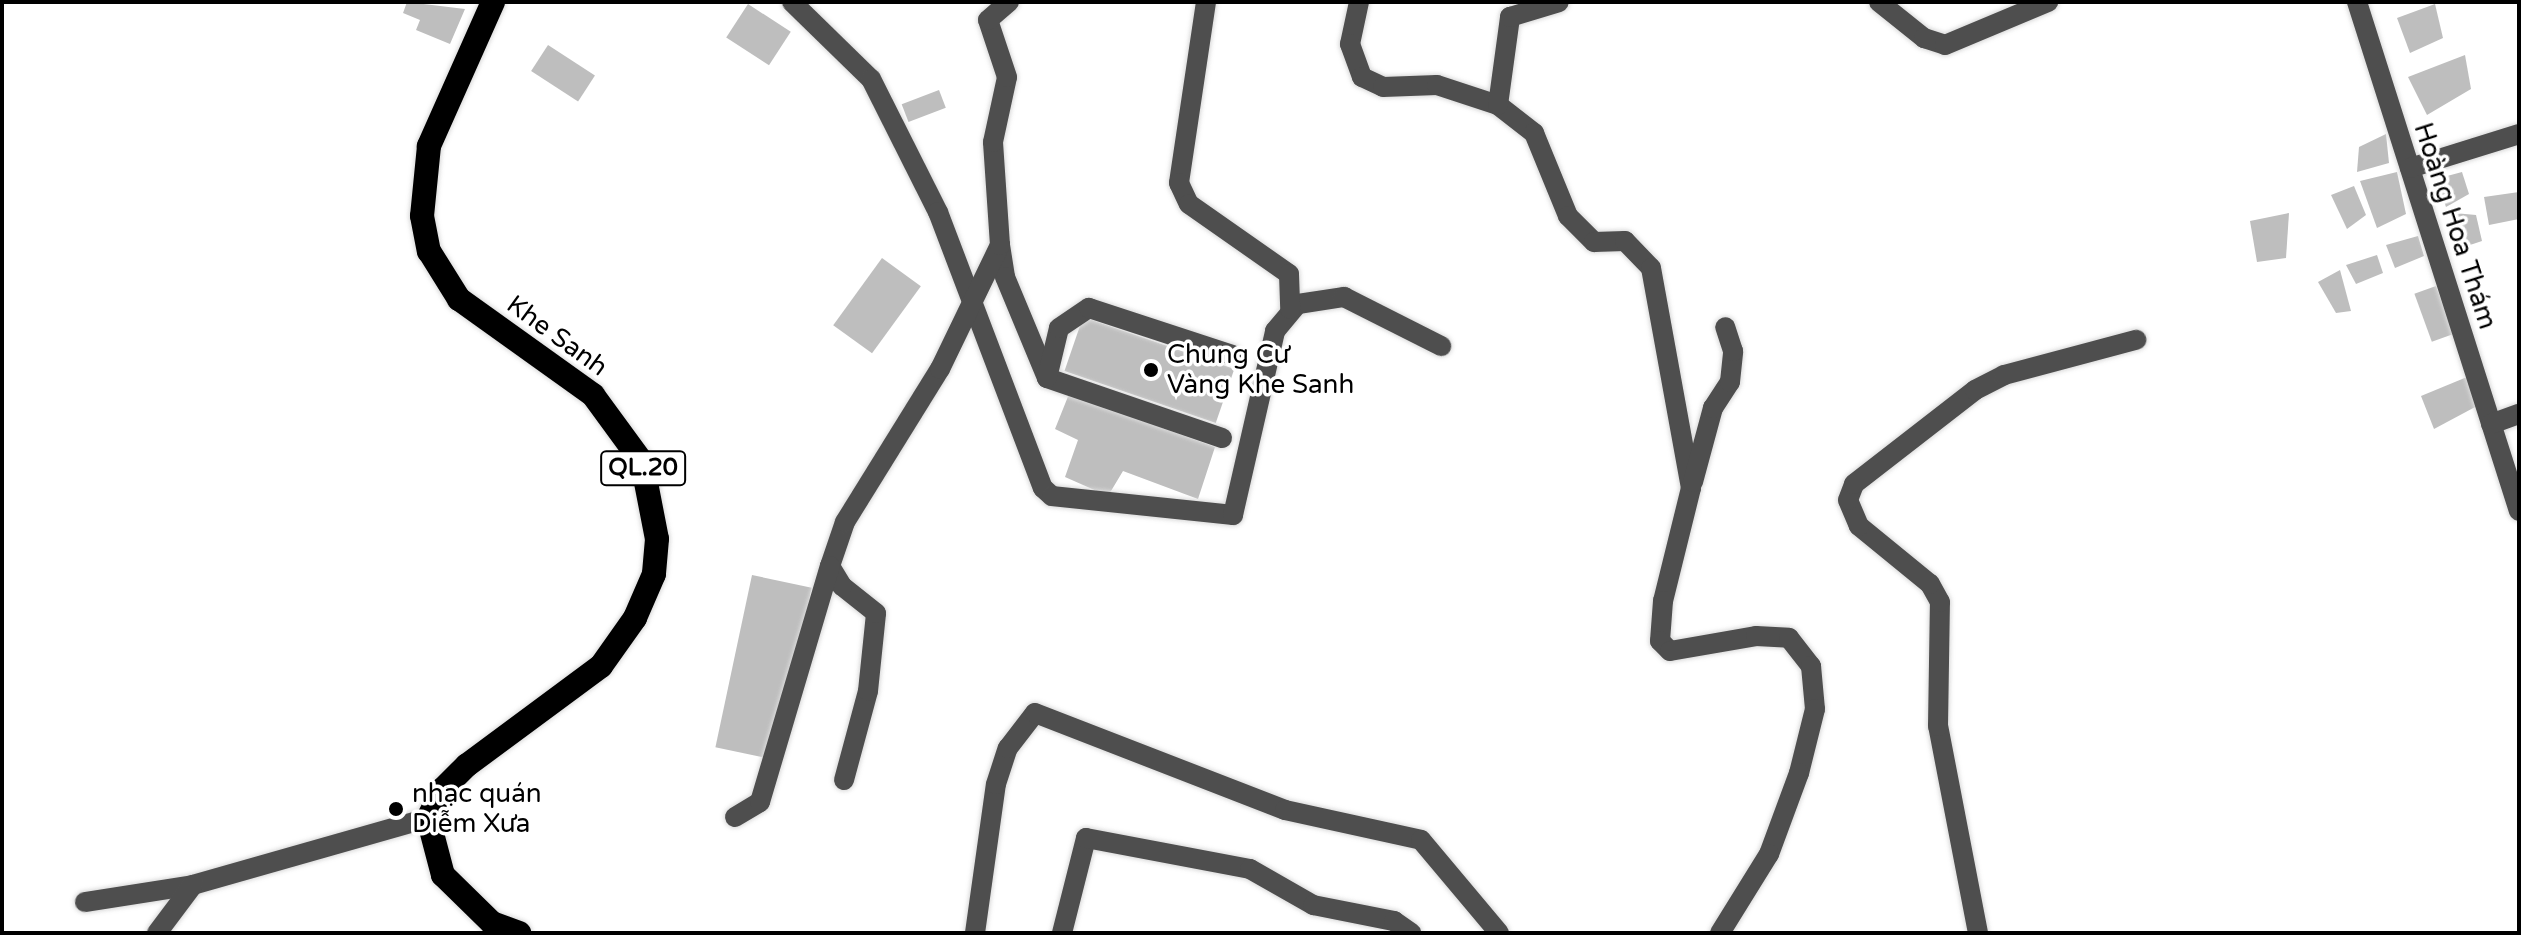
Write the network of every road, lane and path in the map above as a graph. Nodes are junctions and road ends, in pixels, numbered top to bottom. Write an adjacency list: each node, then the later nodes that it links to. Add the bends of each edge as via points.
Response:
1 (493, 2): 30 (highway, Khe Sanh / QL.20, via 429,146 422,216 429,251 459,299 593,395 642,462 657,539 654,574 635,618 601,666 467,765 443,789)
2 (792, 2): 14 (street, via 871,79)
3 (1009, 2): 13 (street, via 988,20 1007,77 993,142)
4 (1206, 2): 15 (street, via 1179,183 1189,204 1289,274)
5 (1359, 2): 10 (street, via 1350,44 1362,77 1383,87 1437,85)
6 (1559, 2): 10 (street, via 1510,17)
7 (1879, 2): 8 (street, via 1924,38 1945,45)
8 (2048, 2)
9 (2357, 2): 12 (street, Hoàng Hoa Thám)
10 (1498, 105): 25 (street, via 1534,133 1568,216 1594,242 1625,241 1651,268)
11 (2519, 134): 12 (street)
12 (2410, 168): 22 (street, Hoàng Hoa Thám)
13 (1000, 245): 14 (street); 20 (street, via 1005,277)
14 (973, 297): 15 (street, via 1043,488 1052,496 1223,517 1233,515 1237,504 1271,343); 27 (street, via 940,369 845,522)
15 (1290, 309): 18 (street, via 1326,295 1344,297)
16 (1725, 327): 25 (street, via 1733,351 1730,382 1713,408)
17 (2136, 340): 40 (street, via 2004,375 1975,390 1854,484 1848,500 1859,526 1930,584 1940,602 1938,726)
18 (1441, 346)
19 (1233, 355): 20 (street, via 1089,308 1059,328)
20 (1047, 378): 23 (street)
21 (2519, 414): 22 (street)
22 (2491, 424): 24 (street, Hoàng Hoa Thám)
23 (1222, 438)
24 (2515, 485): 26 (street, Hoàng Hoa Thám)
25 (1691, 488): 39 (street, via 1663,601 1660,641 1670,651 1756,636 1789,638 1811,666 1815,709 1769,854)
26 (2519, 511)
27 (830, 566): 28 (street, via 842,586 876,613 868,691); 29 (street, via 760,802)
28 (844, 780)
29 (735, 817)
30 (428, 818): 31 (street); 34 (highway, via 443,875 492,923)
31 (193, 885): 32 (street); 33 (street)
32 (85, 902)
33 (157, 933)
34 (519, 933)
35 (975, 933): 38 (street, via 996,784 1008,748 1035,713 1285,810 1421,840)
36 (1062, 933): 37 (street, via 1086,838 1250,869 1313,905 1394,921)
37 (1411, 933)
38 (1499, 933)
39 (1720, 933)
40 (1978, 933)

